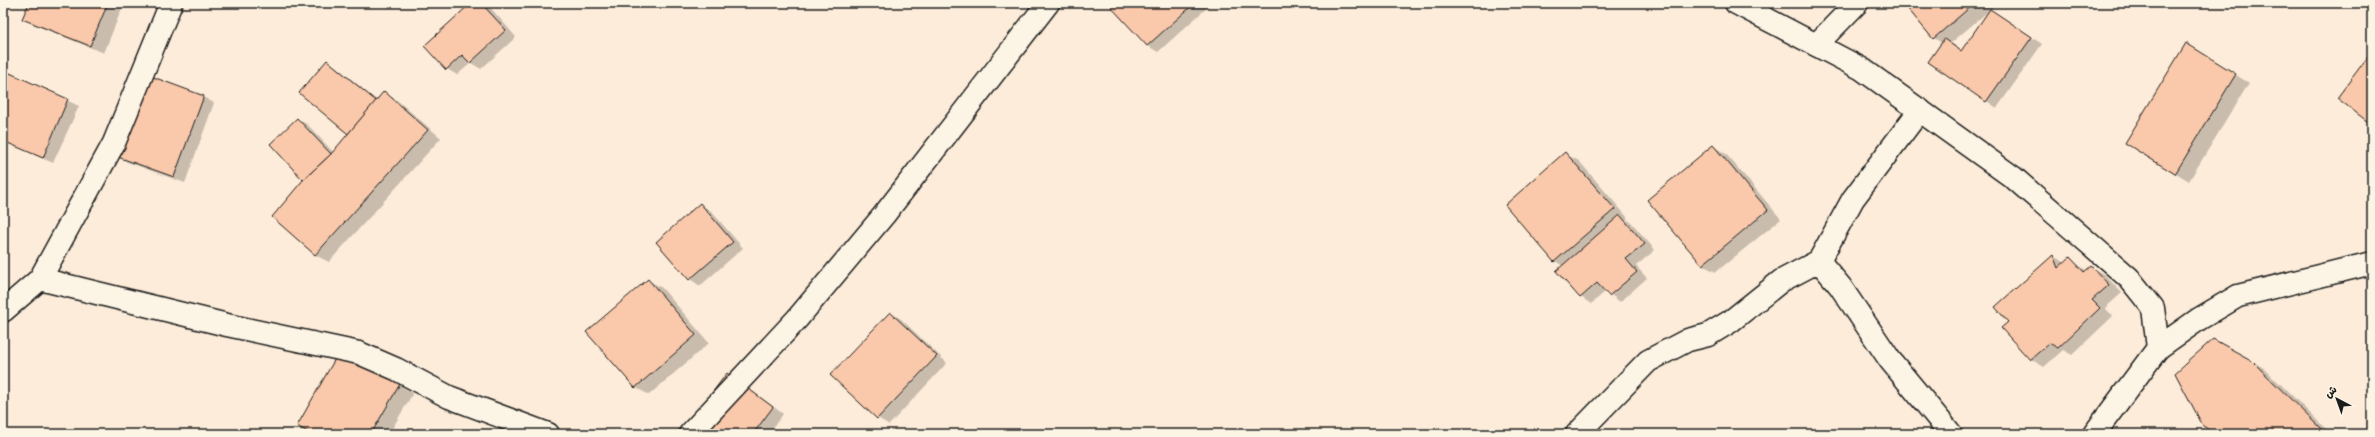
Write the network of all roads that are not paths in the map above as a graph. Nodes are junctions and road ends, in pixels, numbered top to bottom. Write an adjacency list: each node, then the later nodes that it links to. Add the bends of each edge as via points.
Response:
1 (171, 3): 9 (street, via 114,143)
2 (1048, 3): 13 (street, via 879,221 797,318)
3 (1736, 3): 5 (street)
4 (1857, 3): 5 (street)
5 (1816, 45): 6 (street, via 1862,69)
6 (1920, 110): 7 (street, via 1853,199); 11 (street, via 2014,178 2129,278 2153,308)
7 (1819, 261): 14 (street, via 1781,282 1731,322 1648,361); 15 (street, via 1840,286 1890,360)
8 (2372, 263): 11 (street, via 2238,296)
9 (40, 279): 10 (street); 12 (street, via 227,326 359,353 449,396)
10 (3, 311)
11 (2158, 348): 16 (street)
12 (548, 434)
13 (690, 434)
14 (1577, 434)
15 (1951, 434)
16 (2094, 434)

